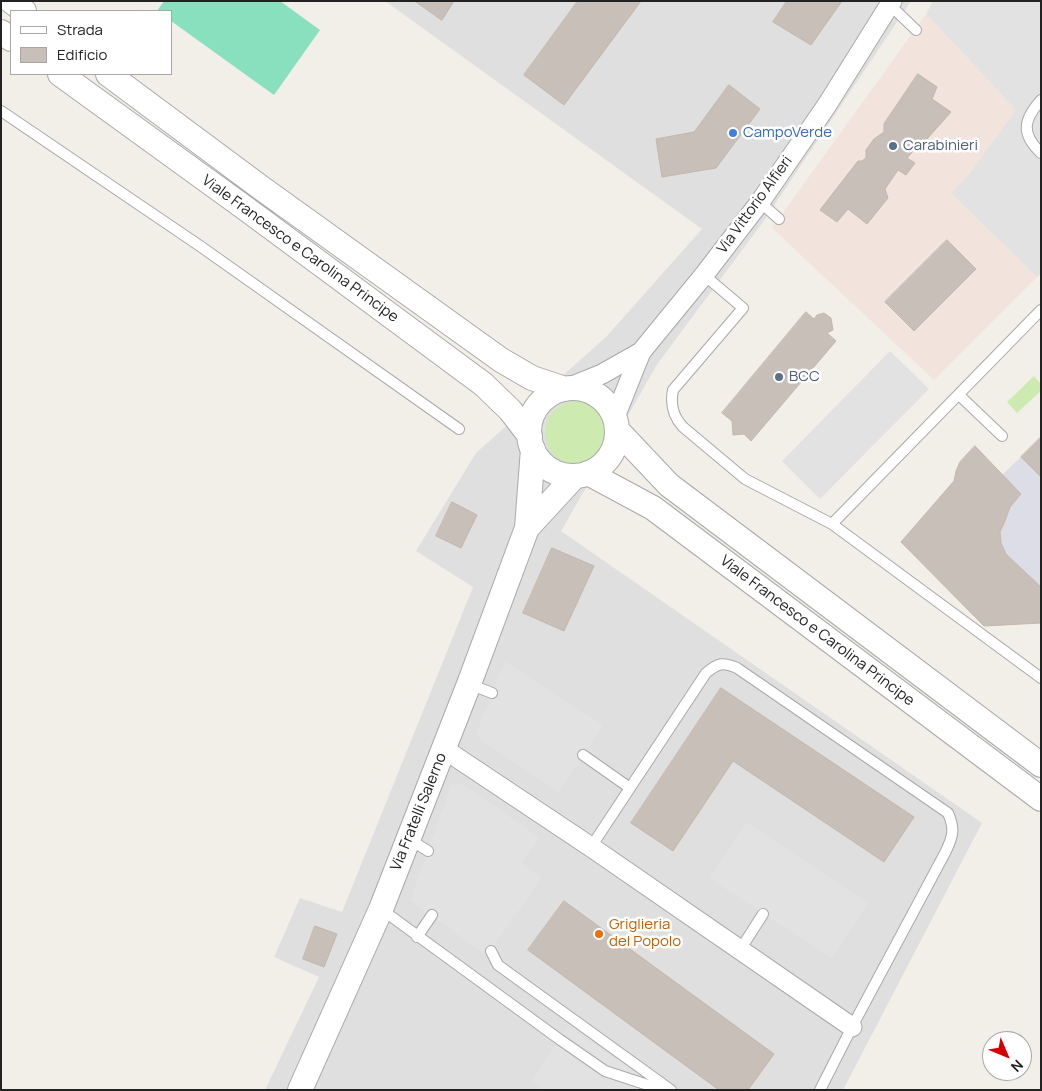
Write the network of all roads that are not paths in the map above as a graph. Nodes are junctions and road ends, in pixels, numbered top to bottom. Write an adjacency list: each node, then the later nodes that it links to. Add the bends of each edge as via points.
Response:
1 (11, 1): 3 (street)
2 (891, 3): 4 (lane); 10 (street, Via Vittorio Alfieri, via 828,105)
3 (23, 10)
4 (916, 30)
5 (61, 75): 20 (street, Viale Francesco e Carolina Principe, via 482,384 510,410)
6 (109, 75): 15 (street, Viale Francesco e Carolina Principe, via 501,360 532,378)
7 (1041, 100): 9 (lane, via 1026,125 1029,139)
8 (1, 111): 18 (lane, via 200,246)
9 (1041, 153)
10 (760, 202): 11 (lane); 12 (street, Via Vittorio Alfieri)
11 (779, 219)
12 (704, 275): 14 (street, Via Vittorio Alfieri); 22 (lane, via 743,308 673,390 672,404 677,420 745,479)
13 (1041, 310): 16 (lane)
14 (642, 352): 15 (street, Via Vittorio Alfieri, via 602,374); 17 (street, Via Vittorio Alfieri)
15 (564, 389): 17 (street, Viale Francesco e Carolina Principe, via 582,389 599,396 609,405); 20 (street, via 553,393 539,406 530,422)
16 (959, 395): 19 (lane); 22 (lane)
17 (616, 423): 21 (street, via 616,444 609,457 599,468); 29 (street, Viale Francesco e Carolina Principe, via 669,485)
18 (458, 429)
19 (1002, 436)
20 (532, 443): 21 (street, Viale Francesco e Carolina Principe, via 541,461 551,470); 23 (street, Via Fratelli Salerno)
21 (582, 475): 23 (street, Via Fratelli Salerno); 31 (street, Viale Francesco e Carolina Principe, via 653,508)
22 (832, 524): 24 (lane)
23 (527, 528): 25 (street, Via Fratelli Salerno)
24 (1041, 678)
25 (469, 684): 26 (lane); 27 (street, Via Fratelli Salerno)
26 (492, 693)
27 (444, 749): 32 (street); 33 (street, Via Fratelli Salerno, via 418,845)
28 (583, 756): 30 (lane)
29 (1041, 765)
30 (630, 788): 32 (lane); 39 (lane, via 706,673 716,665 727,664 948,813 953,824 952,838)
31 (1041, 799)
32 (591, 847): 37 (street)
33 (381, 909): 36 (lane); 40 (street, Via Fratelli Salerno)
34 (763, 914): 37 (lane)
35 (432, 916): 36 (lane)
36 (417, 937): 41 (lane, via 606,1071)
37 (740, 950): 39 (street)
38 (491, 952): 42 (lane, via 498,965)
39 (852, 1027): 43 (lane)
40 (304, 1086)
41 (663, 1090)
42 (671, 1090)
43 (820, 1090)

